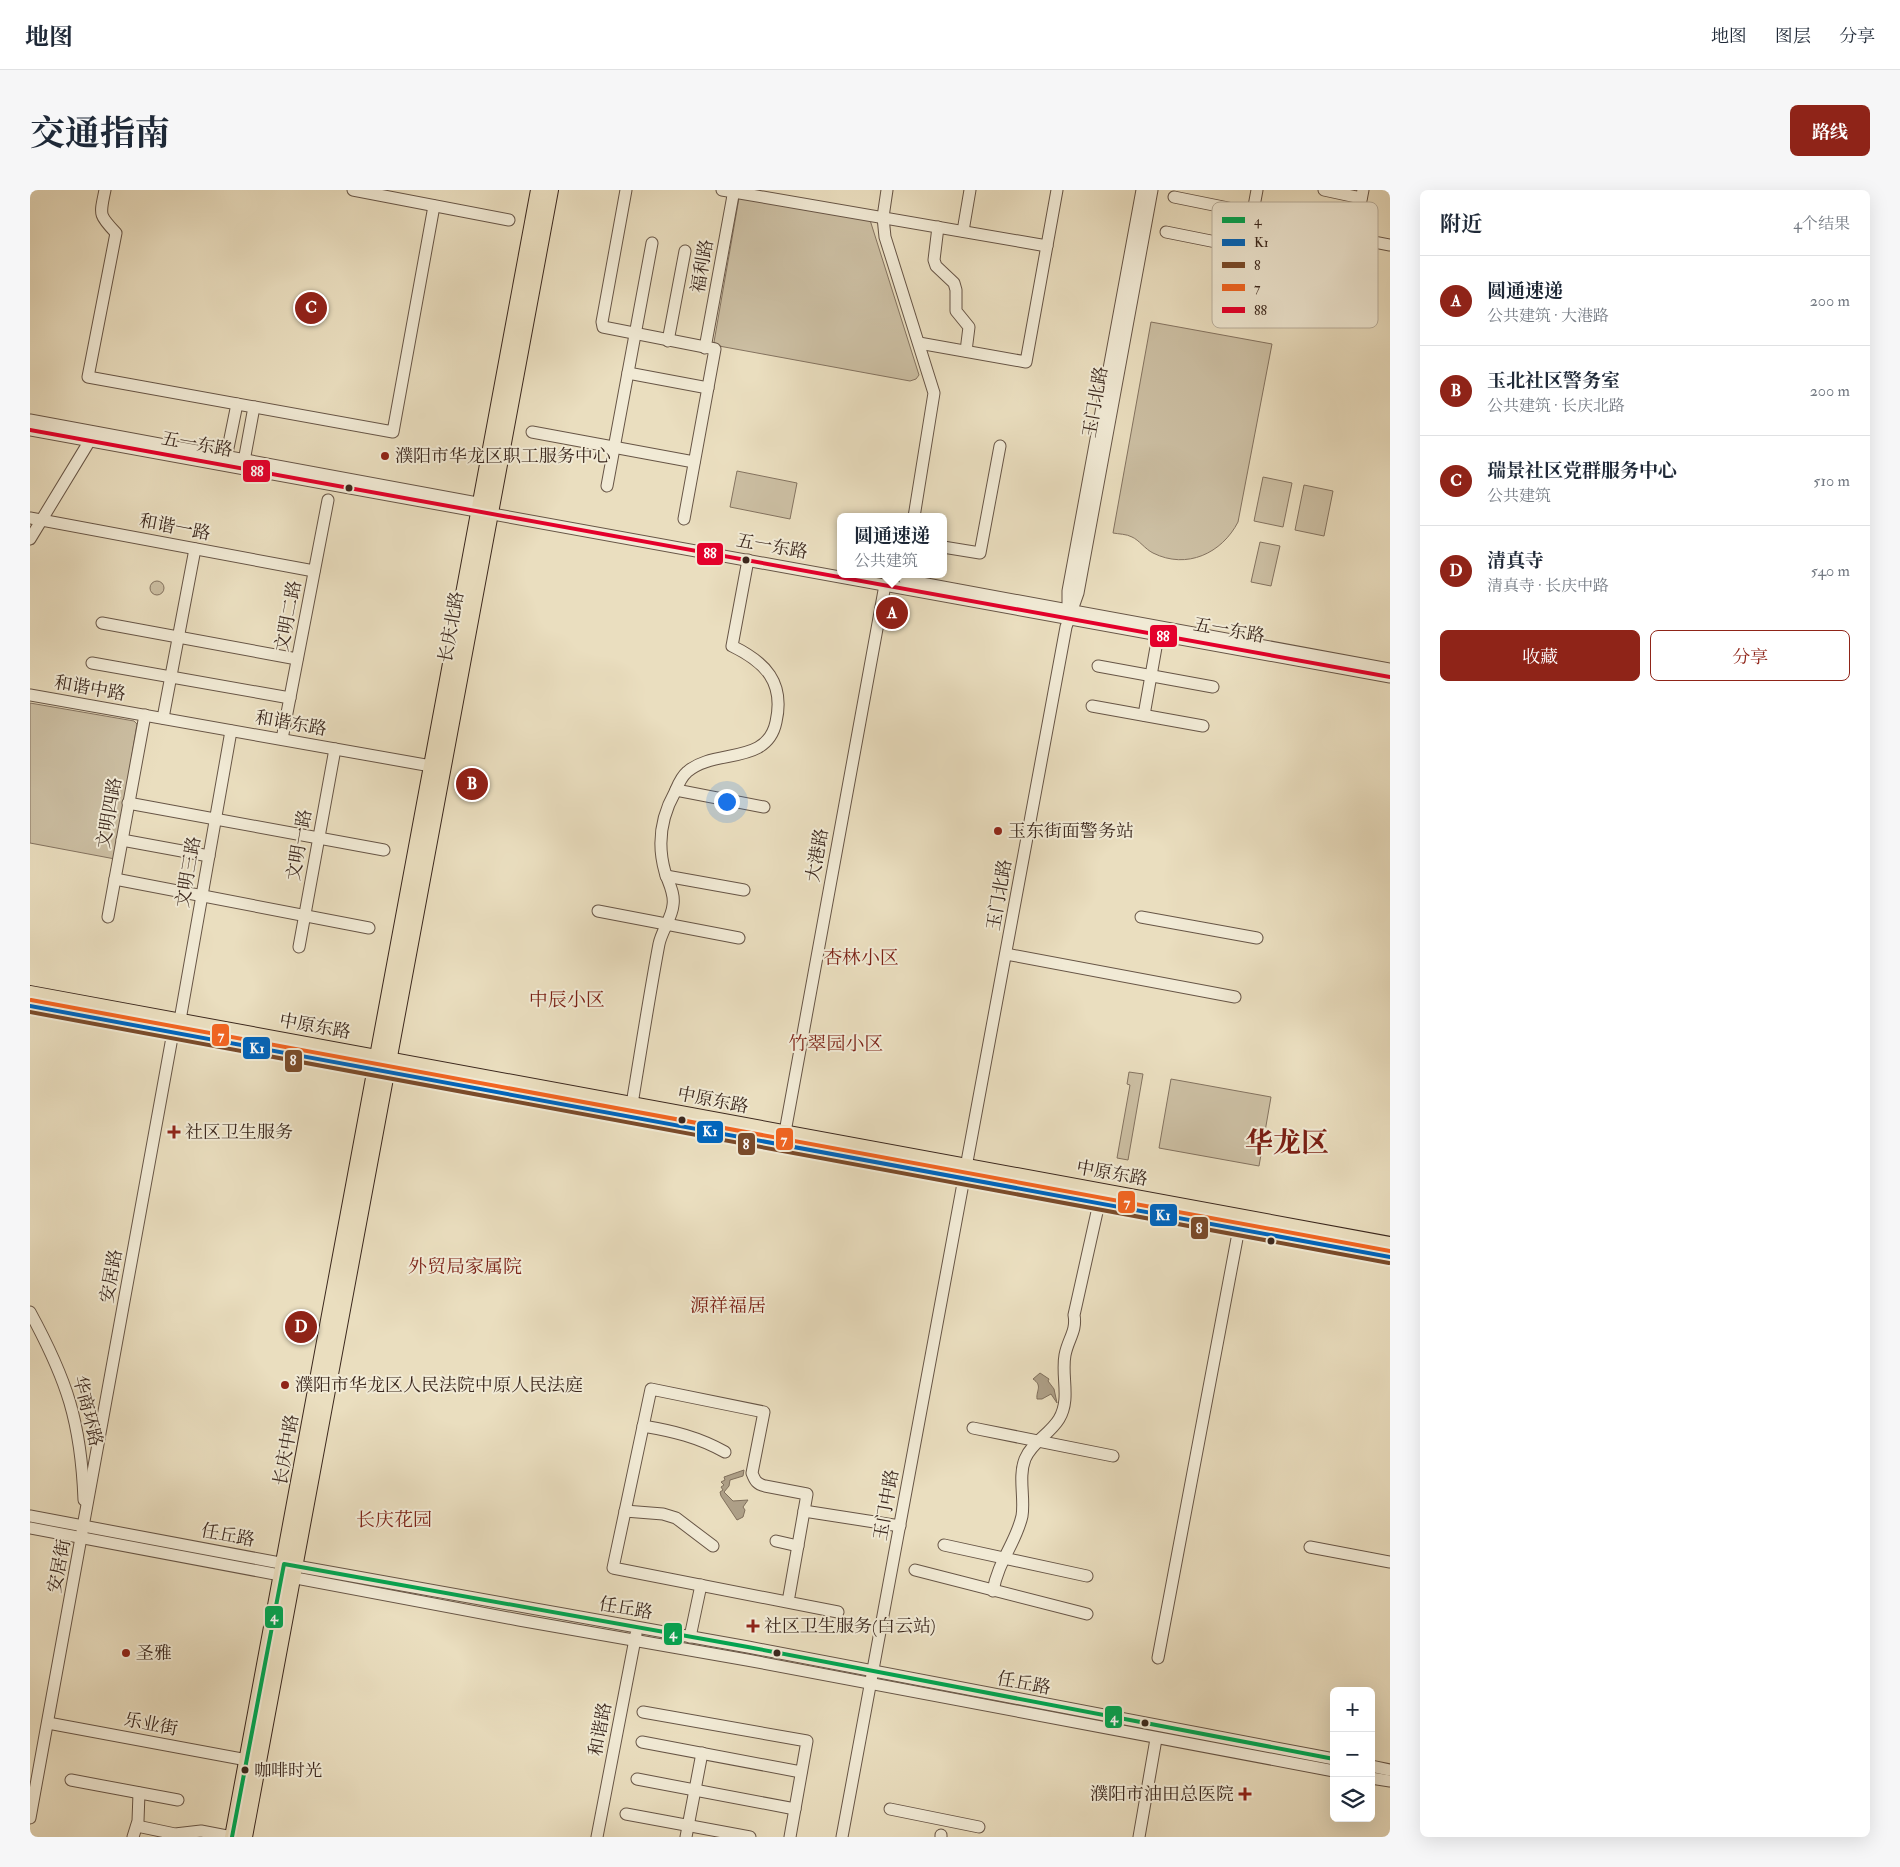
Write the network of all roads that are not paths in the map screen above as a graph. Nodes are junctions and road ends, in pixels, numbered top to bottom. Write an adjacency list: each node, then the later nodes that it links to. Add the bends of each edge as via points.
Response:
1 (105, 190): 34 (street, via 100,210 116,233 88,376)
2 (353, 190): 16 (street)
3 (538, 190): 47 (main road, 长庆北路)
4 (551, 190): 47 (main road, 长庆北路)
5 (626, 190): 27 (street, via 602,322 606,329)
6 (722, 190): 13 (street)
7 (887, 190): 18 (street)
8 (970, 190): 21 (street)
9 (1057, 190): 24 (street)
10 (1142, 190): 62 (street, 玉门北路, via 1068,591)
11 (1152, 190): 62 (street, 玉门北路, via 1078,593)
12 (1324, 190): 14 (street)
13 (734, 191): 18 (street); 30 (street, 福利路)
14 (1362, 194)
15 (1174, 197): 17 (street)
16 (434, 206): 19 (street); 35 (street, via 393,432)
17 (1212, 206)
18 (883, 217): 20 (street); 29 (street, via 884,237)
19 (509, 220)
20 (938, 227): 21 (street); 31 (street, via 934,260 954,283 956,311 969,327)
21 (963, 231): 24 (street)
22 (1166, 232): 25 (street)
23 (652, 243): 27 (street)
24 (1047, 246): 31 (street, via 1026,362)
25 (1212, 247)
26 (685, 250): 28 (street)
27 (636, 335): 28 (street); 32 (street)
28 (668, 341): 30 (street)
29 (918, 343): 31 (street); 48 (street, via 934,401)
30 (705, 348): 33 (street, via 715,349)
31 (966, 351)
32 (628, 373): 33 (street); 41 (street)
33 (708, 388): 44 (street)
34 (237, 404): 35 (street); 42 (street)
35 (254, 407): 43 (street)
36 (30, 420): 39 (street, 五一东路)
37 (30, 430): 39 (street, 五一东路)
38 (532, 432): 41 (street)
39 (92, 437): 42 (street, 五一东路); 47 (street, 五一东路); 49 (street)
40 (1000, 446): 52 (street, via 980,553)
41 (615, 448): 44 (street); 45 (street)
42 (226, 458): 43 (street, 五一东路)
43 (244, 461): 47 (street, 五一东路)
44 (694, 462): 50 (street)
45 (607, 486)
46 (328, 500): 56 (street, 文明二路)
47 (485, 509): 54 (street, 五一东路); 55 (street, 五一东路); 84 (main road, 长庆北路); 111 (main road, 长庆北路)
48 (915, 513)
49 (36, 519): 51 (street); 53 (street, 和谐一路)
50 (684, 519)
51 (30, 540)
52 (947, 548)
53 (195, 549): 56 (street, 和谐一路); 65 (street)
54 (748, 560): 57 (street, 五一东路); 85 (street, via 732,646 754,656 773,679 778,704 773,735 768,742 750,752 698,765 686,772)
55 (837, 568)
56 (314, 571): 66 (street, 文明二路)
57 (837, 576)
58 (847, 578): 61 (street, 五一东路)
59 (889, 578): 60 (street, 五一东路)
60 (902, 581): 61 (street, 五一东路); 62 (street, 五一东路)
61 (885, 585): 113 (street, 大港路)
62 (1069, 613): 64 (street, 五一东路); 69 (street, 五一东路); 106 (street, 玉门北路)
63 (102, 623): 65 (street)
64 (1158, 636): 70 (street); 72 (street, 五一东路)
65 (178, 637): 66 (street); 71 (street)
66 (297, 659): 75 (street, 文明二路)
67 (92, 663): 71 (street)
68 (1098, 666): 70 (street)
69 (1390, 669)
70 (1151, 676): 73 (street); 78 (street)
71 (171, 677): 75 (street); 79 (street)
72 (1390, 678)
73 (1213, 687)
74 (30, 695): 77 (street, 和谐中路)
75 (290, 698): 82 (street, 文明二路)
76 (1092, 706): 78 (street)
77 (145, 715): 79 (street, 和谐东路); 86 (street, 文明四路)
78 (1144, 715): 80 (street)
79 (163, 718): 81 (street, 和谐东路)
80 (1204, 726)
81 (231, 731): 82 (street, 和谐东路); 88 (street, 文明三路)
82 (282, 739): 83 (street, 和谐东路)
83 (335, 749): 84 (street, 和谐东路); 89 (street, 文明一路)
84 (431, 766): 111 (main road, 长庆北路)
85 (676, 790): 87 (street); 93 (street, via 661,831)
86 (128, 804): 88 (street); 90 (street, 文明四路)
87 (764, 806)
88 (216, 819): 89 (street); 92 (street, 文明三路)
89 (318, 838): 91 (street); 98 (street, 文明一路)
90 (122, 840): 92 (street); 94 (street, 文明四路)
91 (384, 850)
92 (209, 856): 96 (street, 文明三路)
93 (666, 876): 95 (street); 101 (street, via 673,896)
94 (114, 879): 96 (street); 99 (street, 文明四路)
95 (744, 890)
96 (202, 896): 98 (street); 110 (street, 文明三路)
97 (598, 911): 101 (street)
98 (304, 916): 102 (street); 105 (street, 文明一路)
99 (108, 917)
100 (1141, 917): 104 (street)
101 (666, 924): 103 (street); 112 (street, via 659,944)
102 (369, 928)
103 (739, 938)
104 (1257, 938)
105 (299, 947)
106 (1006, 954): 108 (street); 114 (street, 玉门北路)
107 (30, 993): 110 (main road, 中原东路)
108 (1235, 997)
109 (30, 1006): 110 (main road, 中原东路)
110 (176, 1026): 111 (main road, 中原东路); 130 (street, 安居路)
111 (383, 1064): 112 (main road, 中原东路); 114 (main road, 中原东路); 139 (main road, 长庆中路)
112 (632, 1104): 113 (main road, 中原东路)
113 (785, 1132): 114 (main road, 中原东路)
114 (965, 1172): 115 (main road, 中原东路); 117 (main road, 中原东路); 128 (street, 玉门中路)
115 (1099, 1203): 116 (main road, 中原东路); 122 (street, via 1074,1315 1076,1328 1064,1358 1062,1412 1054,1426)
116 (1239, 1228): 118 (main road, 中原东路); 149 (street)
117 (1390, 1244)
118 (1390, 1257)
119 (30, 1312): 130 (street, 华商环路, via 52,1354 77,1422 83,1470)
120 (643, 1426): 123 (street, via 704,1440); 125 (street); 126 (street, via 651,1389 764,1412 752,1473 754,1479 765,1486 807,1494)
121 (974, 1428): 122 (street)
122 (1038, 1441): 124 (street); 136 (street, via 1024,1461 1021,1518)
123 (725, 1452)
124 (1113, 1456)
125 (625, 1511): 133 (street, via 676,1518); 141 (street, via 613,1568)
126 (804, 1511): 128 (street); 134 (street)
127 (30, 1516): 130 (street, 任丘路)
128 (900, 1526): 150 (street, 玉门中路)
129 (30, 1528): 130 (street, 任丘路)
130 (83, 1532): 139 (street, 任丘路); 152 (street, 安居街)
131 (776, 1541): 134 (street)
132 (944, 1545): 136 (street)
133 (713, 1546)
134 (798, 1546): 143 (street)
135 (1310, 1547): 137 (street)
136 (1003, 1558): 140 (street); 142 (street)
137 (1390, 1562)
138 (915, 1570): 142 (street)
139 (289, 1571): 146 (street, 任丘路); 148 (street, 任丘路); 157 (main road, 长庆中路); 178 (main road, 长庆中路)
140 (1087, 1576)
141 (701, 1585): 143 (street); 147 (street)
142 (993, 1591): 145 (street)
143 (788, 1602): 144 (street)
144 (838, 1612)
145 (1087, 1614)
146 (637, 1628): 147 (street, 任丘路); 148 (street, 和谐路)
147 (690, 1637): 150 (street, 任丘路)
148 (634, 1640): 150 (street, 任丘路); 179 (street, 和谐路)
149 (1158, 1658)
150 (872, 1678): 153 (street, 任丘路); 156 (street, 任丘路); 182 (street, 玉门中路)
151 (643, 1712): 161 (street, via 807,1741)
152 (48, 1723): 157 (street, 乐业街); 172 (street, 安居街)
153 (1156, 1739): 159 (street, 任丘路); 183 (street)
154 (642, 1742): 155 (street)
155 (702, 1754): 161 (street); 166 (street)
156 (1330, 1758)
157 (247, 1760): 177 (main road, 长庆中路)
158 (1375, 1767): 160 (street)
159 (1330, 1770)
160 (1390, 1770)
161 (802, 1772): 169 (street)
162 (637, 1779): 166 (street)
163 (1375, 1779): 165 (street)
164 (72, 1780): 167 (street)
165 (1390, 1782)
166 (695, 1790): 169 (street); 174 (street)
167 (139, 1793): 168 (street); 175 (street)
168 (178, 1800)
169 (795, 1809): 181 (street)
170 (890, 1809): 173 (street)
171 (626, 1814): 174 (street)
172 (30, 1818)
173 (979, 1827)
174 (687, 1831): 180 (street)
175 (135, 1832): 176 (street); 177 (street, via 175,1834 201,1831)
176 (159, 1837)
177 (232, 1837)
178 (245, 1837)
179 (597, 1837)
180 (750, 1837)
181 (790, 1837)
182 (842, 1837)
183 (1139, 1837)

